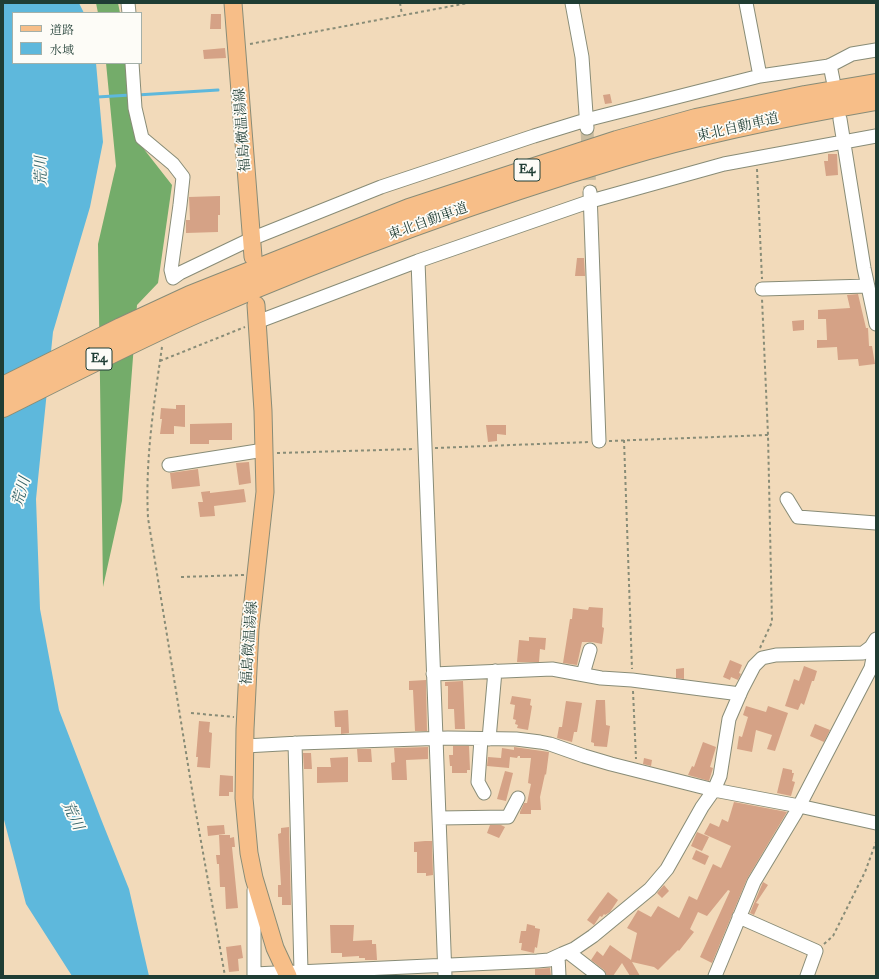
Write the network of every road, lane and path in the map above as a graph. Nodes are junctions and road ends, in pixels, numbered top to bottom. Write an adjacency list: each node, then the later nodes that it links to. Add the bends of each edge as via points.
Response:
1 (234, 3): 7 (main road, 福島微温湯線)
2 (400, 3): 6 (path)
3 (468, 3): 6 (path)
4 (572, 3): 16 (street, via 582,57)
5 (746, 3): 11 (street)
6 (402, 15): 7 (path)
7 (237, 47): 21 (main road, 福島微温湯線)
8 (876, 50): 10 (street, via 852,54)
9 (132, 64): 21 (street, via 135,108 142,138 173,164 183,177 171,270 174,278)
10 (830, 65): 11 (street); 12 (street)
11 (760, 76): 16 (street)
12 (833, 80)
13 (876, 84): 26 (highway, 東北自動車道 / E4, via 696,119 617,141 409,209)
14 (876, 100): 26 (highway, 東北自動車道 / E4, via 700,136 622,157 416,225 319,263)
15 (840, 119): 18 (street)
16 (586, 124): 21 (street, via 534,136 381,187)
17 (876, 136): 18 (street)
18 (844, 142): 19 (street); 24 (street)
19 (757, 158): 20 (street); 25 (path)
20 (591, 197): 23 (street); 36 (street)
21 (251, 239): 22 (main road, 福島微温湯線)
22 (253, 257)
23 (418, 261): 28 (street); 37 (street)
24 (868, 286): 25 (street); 29 (street)
25 (762, 289): 34 (path)
26 (193, 305): 32 (highway, 東北自動車道 / E4, via 121,328); 33 (highway, 東北自動車道 / E4, via 130,344)
27 (256, 305): 28 (main road, 福島微温湯線)
28 (257, 322): 31 (path); 38 (main road, 福島微温湯線)
29 (876, 324)
30 (162, 347): 31 (path)
31 (160, 361): 74 (path, via 149,457 148,518)
32 (3, 386)
33 (3, 407)
34 (768, 435): 35 (path); 47 (path, via 772,622)
35 (624, 440): 36 (path); 51 (path)
36 (599, 441): 37 (path)
37 (425, 448): 38 (path); 49 (street)
38 (264, 452): 39 (street); 42 (main road, 福島微温湯線, via 264,492)
39 (168, 465)
40 (787, 499): 41 (street, via 798,517)
41 (876, 523)
42 (256, 574): 43 (path); 54 (main road, 福島微温湯線, via 250,629)
43 (181, 577)
44 (876, 639): 47 (street, via 863,653 776,655 762,658)
45 (876, 643): 63 (street, via 871,668)
46 (590, 650): 50 (street)
47 (754, 666): 52 (street)
48 (495, 672): 49 (street); 50 (street, via 552,668); 56 (street)
49 (433, 674): 55 (street)
50 (584, 674): 51 (street)
51 (632, 680): 52 (street); 59 (path)
52 (740, 694): 60 (street, via 729,719 720,776)
53 (191, 713): 54 (path)
54 (246, 718): 58 (main road, 福島微温湯線)
55 (435, 738): 56 (street); 57 (street); 64 (street)
56 (485, 739): 59 (street, via 516,739 550,744); 61 (street, via 478,782)
57 (295, 743): 58 (street); 72 (street)
58 (245, 746): 67 (main road, 福島微温湯線, via 244,798)
59 (635, 770): 60 (street)
60 (714, 790): 63 (street); 70 (street, via 667,869 650,888 594,936)
61 (484, 793)
62 (518, 798): 64 (street, via 508,817)
63 (799, 806): 65 (street); 68 (street, via 754,882)
64 (439, 818): 71 (street)
65 (876, 822)
66 (876, 842): 69 (path, via 865,872 833,936)
67 (254, 878): 72 (main road, 福島微温湯線, via 275,948); 73 (street)
68 (739, 918): 69 (street); 77 (street)
69 (816, 951): 78 (street)
70 (563, 954): 71 (street, via 549,960); 75 (street); 76 (street)
71 (445, 971): 72 (street)
72 (292, 973): 73 (street)
73 (254, 975)
74 (225, 976)
75 (559, 976)
76 (599, 976)
77 (714, 976)
78 (807, 976)

